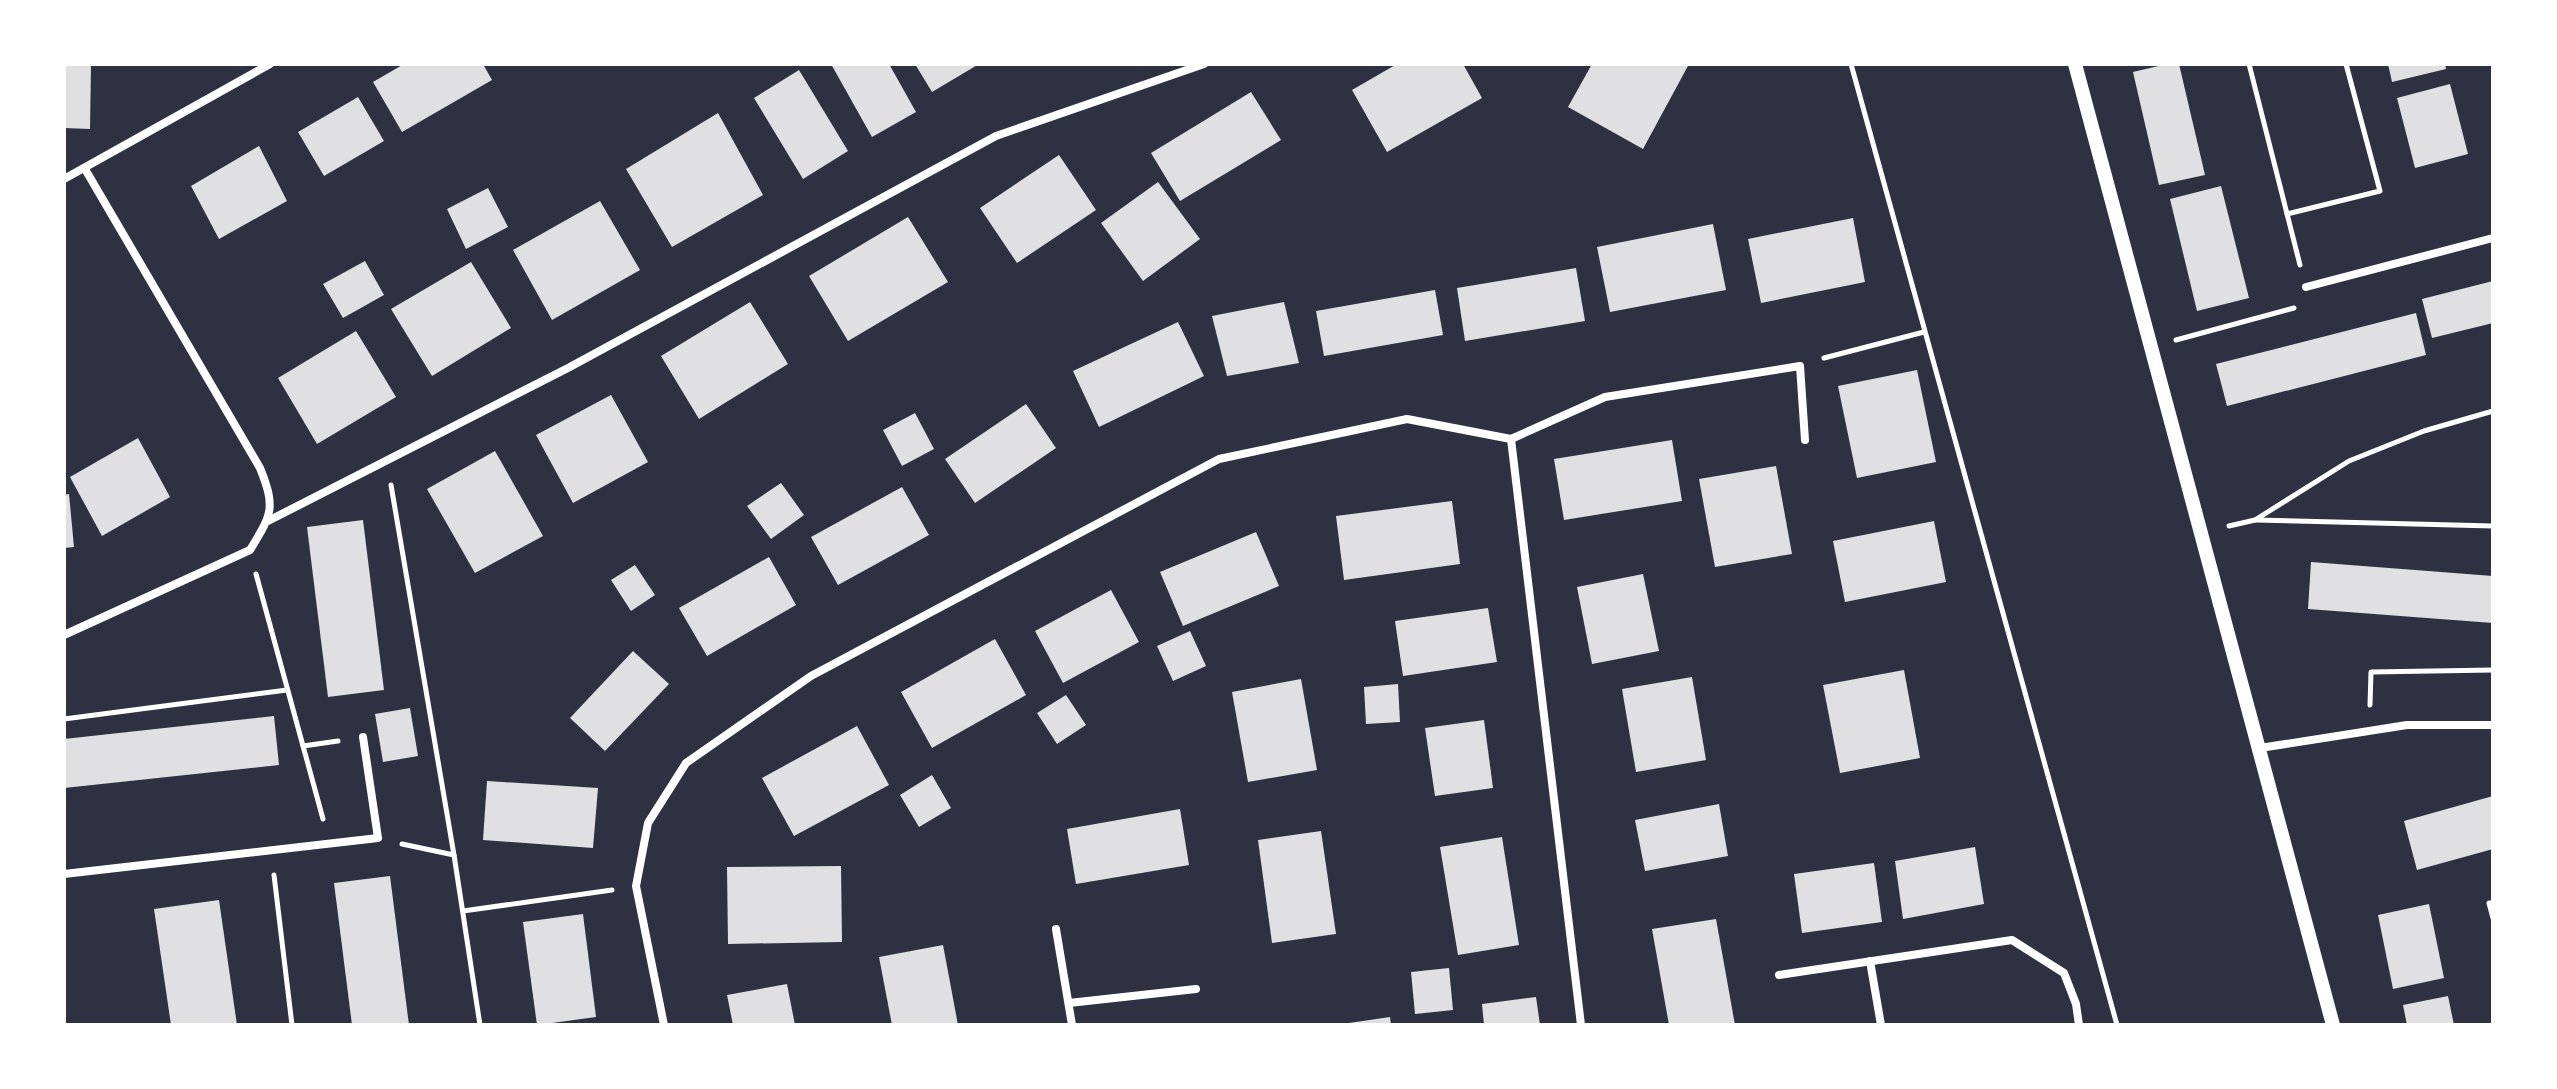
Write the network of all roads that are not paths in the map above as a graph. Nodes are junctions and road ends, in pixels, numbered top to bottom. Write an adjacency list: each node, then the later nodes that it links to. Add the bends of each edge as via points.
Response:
1 (270, 64): 4 (street)
2 (1204, 64): 10 (street, via 996,136 568,368)
3 (2075, 64): 14 (street)
4 (85, 169): 5 (street); 10 (street, via 260,468 271,495)
5 (64, 179)
6 (2493, 238): 7 (street)
7 (2306, 287)
8 (1511, 439): 9 (street, via 1605,397 1800,366); 21 (street, via 1407,419 1219,459 811,676 686,763 648,823 636,886); 23 (street)
9 (1805, 440)
10 (268, 521): 11 (street, via 250,550)
11 (64, 635)
12 (2493, 725): 14 (street, via 2407,725)
13 (363, 737): 15 (street, via 378,838)
14 (2260, 748): 26 (street)
15 (64, 874)
16 (1056, 929): 20 (street)
17 (1870, 961): 18 (street); 24 (street); 25 (street, via 2012,940 2064,973)
18 (1779, 975)
19 (1196, 989): 20 (street)
20 (1069, 1003): 22 (street)
21 (664, 1025)
22 (1072, 1025)
23 (1581, 1025)
24 (1881, 1025)
25 (2079, 1025)
26 (2333, 1025)

